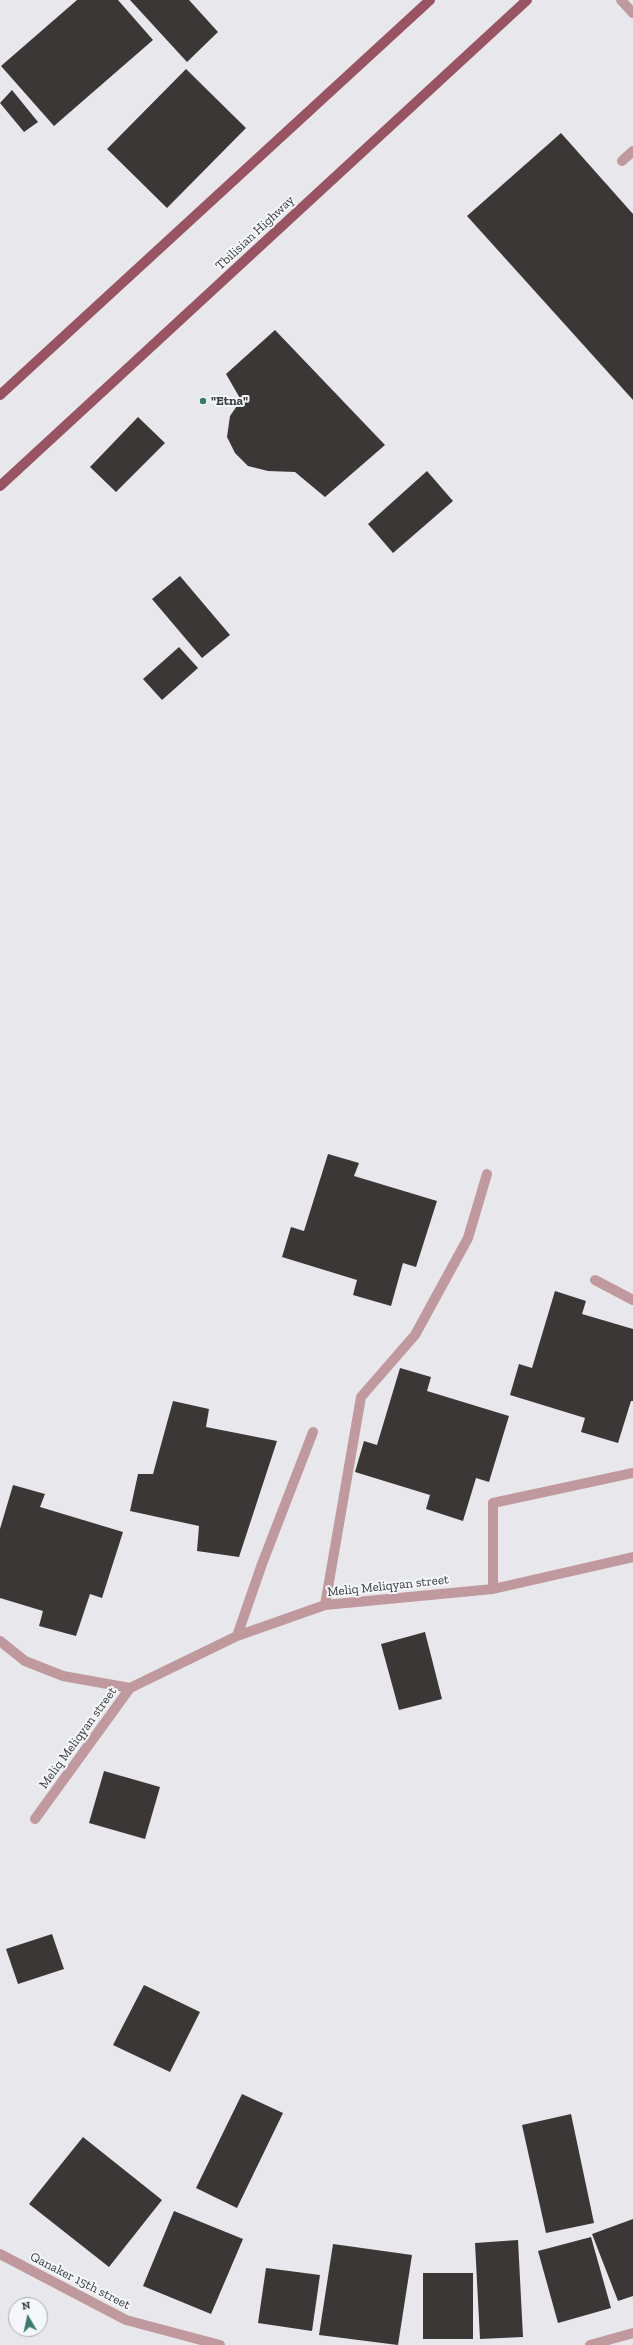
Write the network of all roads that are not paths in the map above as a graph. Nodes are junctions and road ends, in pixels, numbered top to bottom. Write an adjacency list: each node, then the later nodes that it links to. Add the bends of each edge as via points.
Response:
1 (430, 0): 7 (main road)
2 (527, 0): 8 (main road, Tbilisian Highway)
3 (621, 0): 4 (street)
4 (633, 13)
5 (633, 151): 6 (street)
6 (622, 161)
7 (0, 395)
8 (0, 486)
9 (487, 1174): 16 (street, via 468,1238 416,1335 361,1397)
10 (595, 1280): 11 (street)
11 (633, 1300)
12 (313, 1432): 17 (street)
13 (633, 1473): 15 (street, via 493,1503)
14 (633, 1557): 15 (street, Meliq Meliqyan street)
15 (493, 1589): 16 (street, Meliq Meliqyan street)
16 (325, 1605): 17 (street, Meliq Meliqyan street)
17 (237, 1636): 19 (street, Meliq Meliqyan street)
18 (0, 1641): 19 (street, via 25,1661 63,1676)
19 (130, 1688): 20 (street, Meliq Meliqyan street)
20 (35, 1819)
21 (0, 2254): 23 (street, Qanaker 15th street, via 126,2320)
22 (633, 2333): 24 (street)
23 (220, 2345)
24 (590, 2345)

